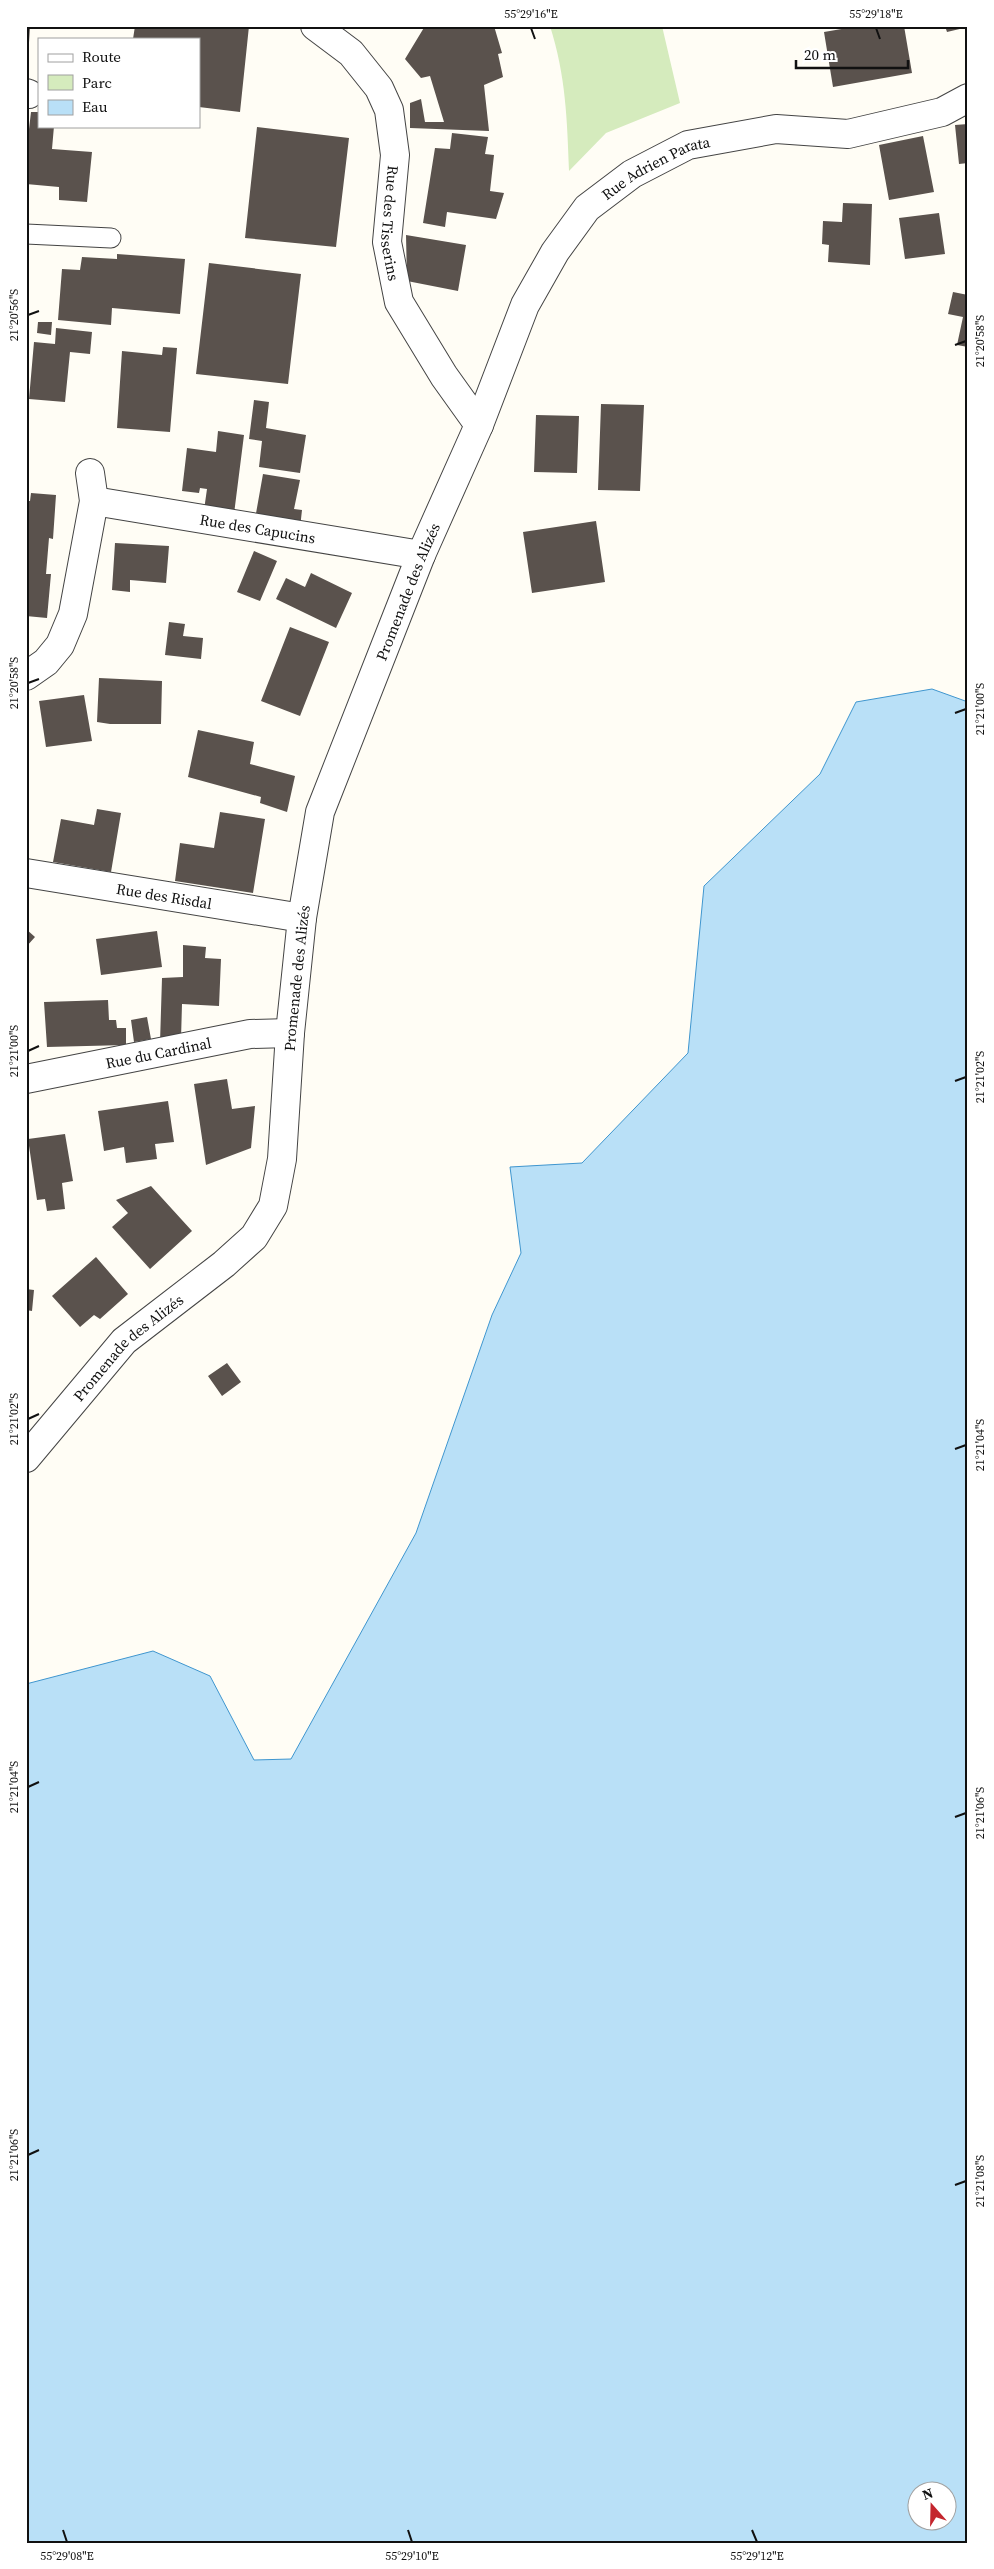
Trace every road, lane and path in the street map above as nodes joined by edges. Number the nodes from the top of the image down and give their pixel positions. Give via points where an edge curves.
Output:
1 (315, 26) edge
2 (968, 98) edge
3 (26, 234) edge
4 (112, 238) dead end
5 (479, 426) junction
6 (90, 473) dead end
7 (94, 501) junction
8 (421, 555) junction
9 (26, 676) edge
10 (26, 873) edge
11 (302, 918) junction
12 (290, 1033) junction
13 (26, 1078) edge
14 (26, 1458) edge

1 - 5 street, Rue des Tisserins via 351,53 379,88 389,110 395,155 387,242 399,302
2 - 5 street, Rue Adrien Parata via 942,112 848,134 776,128 688,145 632,174 587,208 555,252 525,305
3 - 4 lane
5 - 8 street, Promenade des Alizés
6 - 7 street
7 - 8 street, Rue des Capucins
7 - 9 street via 73,614 60,645 46,662
8 - 11 street, Promenade des Alizés via 320,812
10 - 11 street, Rue des Risdal
11 - 12 street, Promenade des Alizés
12 - 13 street, Rue du Cardinal via 250,1034
12 - 14 street, Promenade des Alizés via 282,1159 273,1206 254,1237 124,1341

